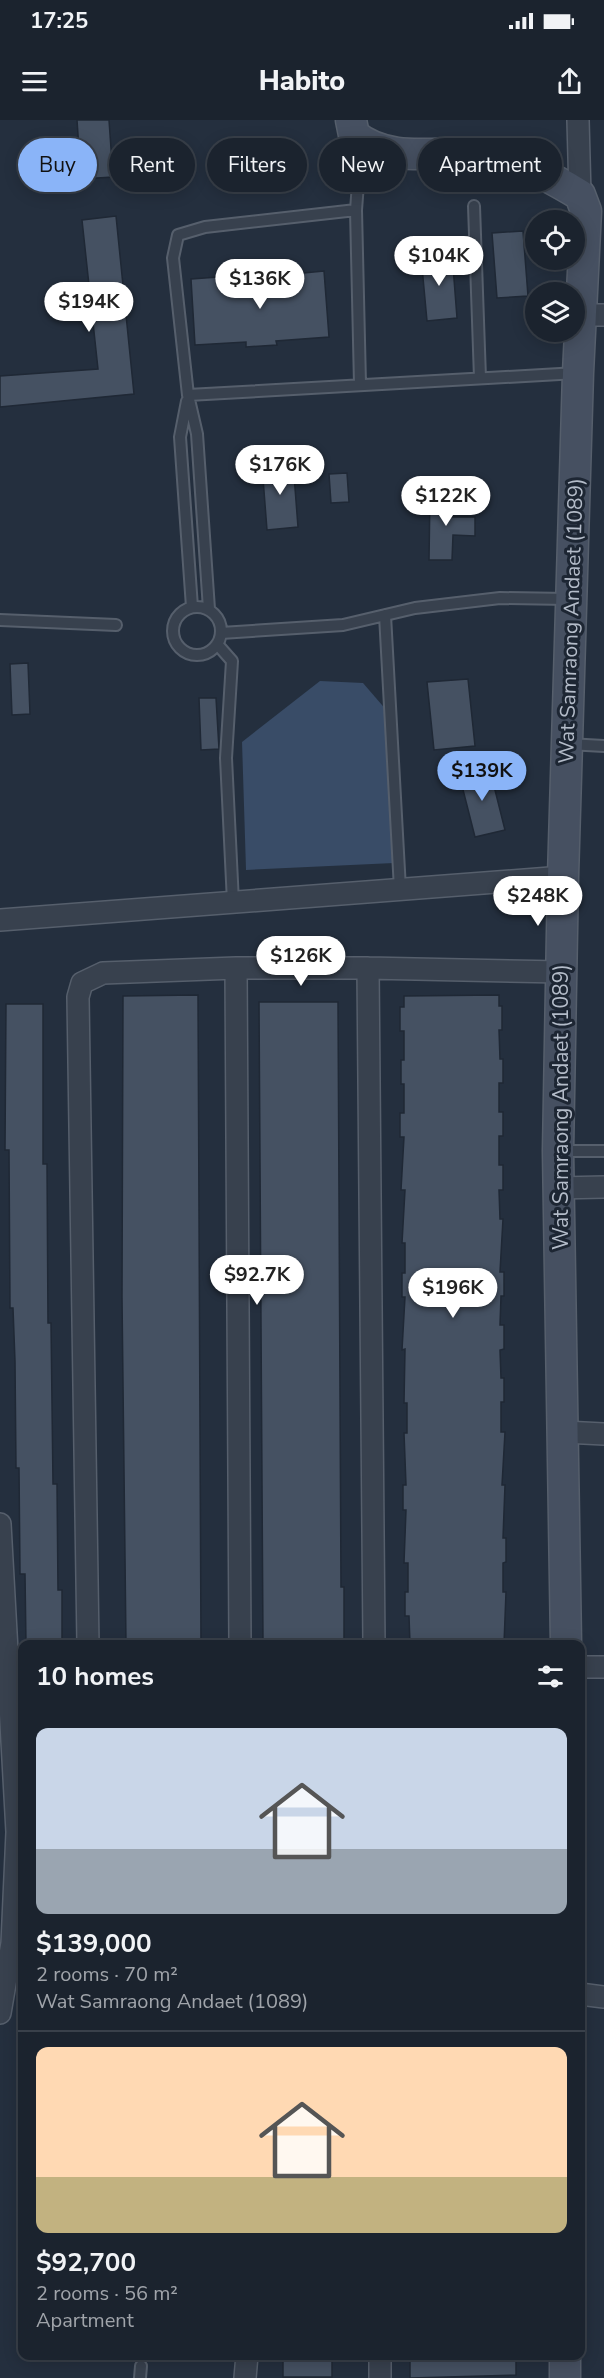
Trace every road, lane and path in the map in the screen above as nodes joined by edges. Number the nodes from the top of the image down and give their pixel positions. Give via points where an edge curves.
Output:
1 (578, 120) edge
2 (356, 131) edge
3 (590, 205) edge
4 (474, 206) dead end
5 (356, 210) junction
6 (593, 315) edge
7 (578, 373) junction
8 (480, 378) junction
9 (360, 384) junction
10 (188, 395) junction
11 (571, 599) junction
12 (192, 607) junction
13 (208, 609) junction
14 (385, 615) junction
15 (0, 620) edge
16 (116, 625) dead end
17 (220, 633) junction
18 (217, 644) junction
19 (567, 744) junction
20 (604, 746) edge
21 (563, 877) junction
22 (400, 889) junction
23 (233, 902) junction
24 (0, 920) edge
25 (236, 968) junction
26 (368, 968) junction
27 (562, 972) junction
28 (558, 1151) junction
29 (604, 1151) edge
30 (558, 1188) junction
31 (604, 1188) edge
32 (564, 1432) junction
33 (604, 1434) edge
34 (0, 1524) edge
35 (88, 1640) edge
36 (240, 1640) edge
37 (374, 1640) edge
38 (566, 1640) edge
39 (585, 1667) edge
40 (604, 1667) edge
41 (585, 1995) edge
42 (604, 1997) edge
43 (0, 2013) edge
44 (247, 2360) edge
45 (380, 2360) edge
46 (565, 2360) edge
47 (141, 2366) dead end
48 (140, 2378) edge
49 (245, 2378) edge
50 (380, 2378) edge
51 (565, 2378) edge

1 - 3 street
2 - 3 main road via 382,150 406,154 485,153 524,165
2 - 5 lane
3 - 6 main road, Wat Samraong Andaet (1089)
4 - 8 lane
5 - 9 lane
5 - 10 lane via 205,227 178,235 173,258
6 - 7 main road, Wat Samraong Andaet (1089)
7 - 8 lane
7 - 11 main road, Wat Samraong Andaet (1089)
8 - 9 lane
9 - 10 lane
10 - 12 lane via 180,437
10 - 13 lane via 197,434
11 - 14 lane via 500,598
11 - 19 main road, Wat Samraong Andaet (1089)
12 - 13 lane
12 - 18 lane via 178,614 172,629 177,645 197,655
13 - 17 lane via 218,619
14 - 17 lane via 343,625
14 - 22 lane
15 - 16 lane
17 - 18 lane
18 - 23 lane via 232,661 226,758
19 - 20 lane
19 - 21 main road, Wat Samraong Andaet (1089)
21 - 22 street
21 - 27 main road, Wat Samraong Andaet (1089)
22 - 23 street
23 - 24 street
25 - 26 street
25 - 35 street via 103,973 82,983 78,997
25 - 36 street
26 - 27 street
26 - 37 street
27 - 28 main road, Wat Samraong Andaet (1089)
28 - 29 lane
28 - 30 main road, Wat Samraong Andaet (1089)
30 - 31 street
30 - 32 main road, Wat Samraong Andaet (1089)
32 - 33 street
32 - 38 main road, Wat Samraong Andaet (1089)
34 - 43 street via 17,1832 12,1943
39 - 40 street
41 - 42 street
44 - 49 street
45 - 50 street
46 - 51 main road
47 - 48 lane

